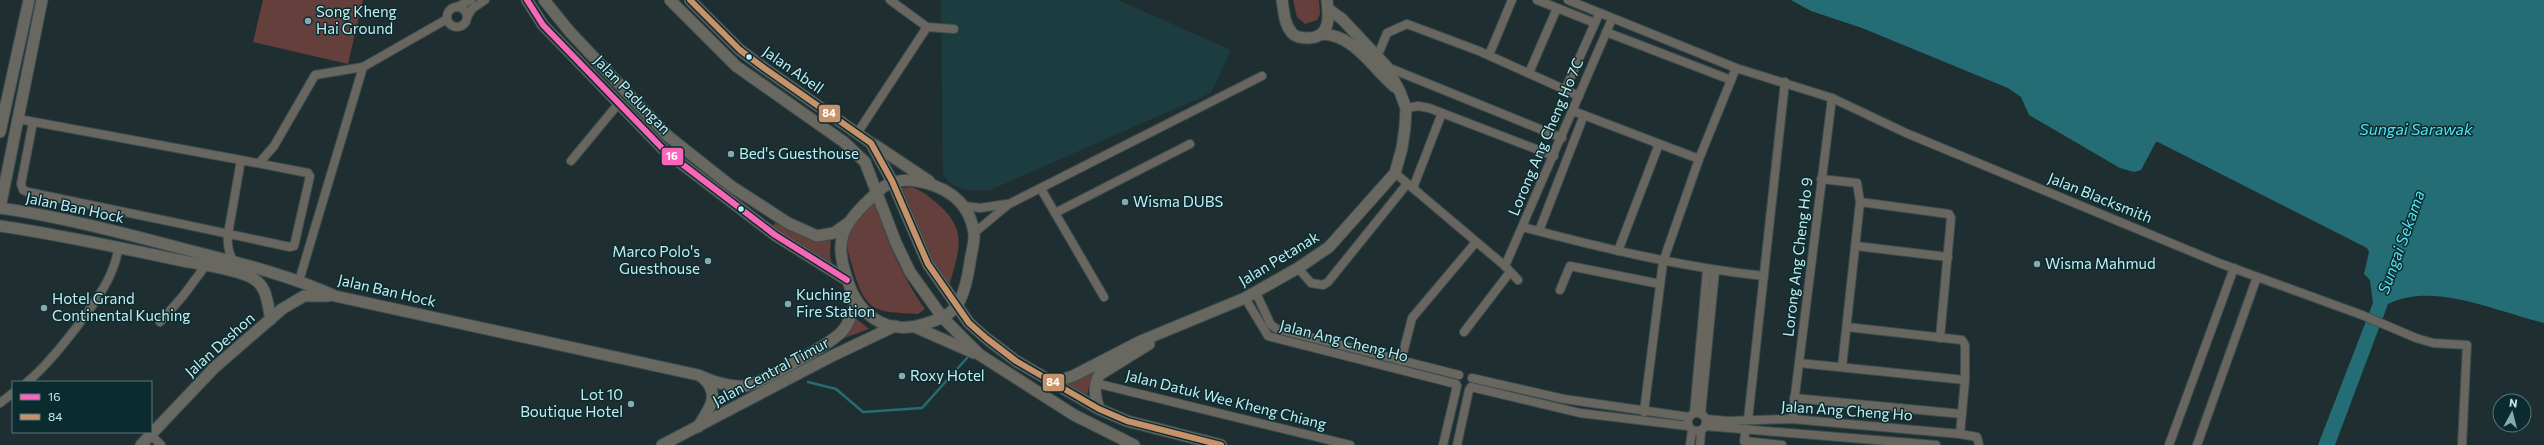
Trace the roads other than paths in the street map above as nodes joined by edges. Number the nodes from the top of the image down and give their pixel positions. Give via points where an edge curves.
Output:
1 (29, 0) edge
2 (42, 0) edge
3 (470, 0) edge
4 (486, 0) edge
5 (526, 0) edge
6 (544, 0) edge
7 (670, 0) edge
8 (690, 0) edge
9 (890, 0) edge
10 (1282, 0) edge
11 (1512, 0) edge
12 (1537, 0) edge
13 (1568, 0) edge
14 (1327, 4) edge
15 (457, 7) junction
16 (1557, 8) junction
17 (1599, 14) junction
18 (467, 17) junction
19 (447, 19) junction
20 (1612, 19) junction
21 (1595, 23) junction
22 (927, 27) junction
23 (954, 29) dead end
24 (1606, 32) junction
25 (1322, 34) junction
26 (1374, 55) junction
27 (1489, 55) junction
28 (363, 67) junction
29 (1387, 67) junction
30 (1736, 68) junction
31 (1529, 73) junction
32 (1262, 76) dead end
33 (1731, 80) junction
34 (1785, 82) junction
35 (1566, 90) junction
36 (1400, 92) junction
37 (1579, 96) junction
38 (1832, 98) junction
39 (619, 103) junction
40 (1406, 108) junction
41 (1573, 111) junction
42 (1442, 113) junction
43 (1584, 115) junction
44 (18, 119) junction
45 (33, 122) junction
46 (0, 132) edge
47 (858, 132) junction
48 (1562, 138) junction
49 (871, 143) junction
50 (1190, 144) dead end
51 (1659, 144) junction
52 (1554, 156) junction
53 (1699, 159) junction
54 (241, 160) junction
55 (571, 161) dead end
56 (260, 162) junction
57 (1395, 173) junction
58 (6, 176) junction
59 (1821, 179) junction
60 (892, 181) junction
61 (931, 183) junction
62 (1410, 186) junction
63 (1040, 189) junction
64 (876, 193) junction
65 (1860, 202) junction
66 (1009, 204) junction
67 (965, 206) junction
68 (0, 208) edge
69 (16, 210) junction
70 (1055, 214) junction
71 (848, 223) junction
72 (0, 226) edge
73 (1522, 227) junction
74 (1539, 231) junction
75 (974, 233) junction
76 (228, 236) junction
77 (1476, 242) junction
78 (1856, 246) junction
79 (119, 247) junction
80 (1618, 251) junction
81 (1948, 257) junction
82 (207, 260) junction
83 (234, 262) junction
84 (1663, 262) junction
85 (1298, 268) junction
86 (2234, 268) junction
87 (1508, 269) junction
88 (1711, 270) junction
89 (1764, 276) junction
90 (2257, 277) junction
91 (847, 280) junction
92 (1518, 280) dead end
93 (299, 281) junction
94 (1660, 284) junction
95 (1560, 290) dead end
96 (1256, 293) junction
97 (335, 296) junction
98 (1104, 297) dead end
99 (1245, 298) junction
100 (856, 302) junction
101 (958, 305) junction
102 (943, 318) junction
103 (271, 319) junction
104 (160, 322) dead end
105 (895, 326) junction
106 (915, 327) junction
107 (1847, 327) junction
108 (1167, 332) junction
109 (1464, 332) dead end
110 (1940, 338) junction
111 (980, 355) junction
112 (1401, 361) junction
113 (1799, 363) junction
114 (1842, 367) junction
115 (1459, 374) junction
116 (701, 376) junction
117 (1472, 378) junction
118 (1965, 380) junction
119 (28, 381) edge
120 (1054, 382) junction
121 (1095, 383) junction
122 (1456, 385) junction
123 (1470, 388) junction
124 (12, 394) edge
125 (1794, 398) junction
126 (0, 403) edge
127 (1099, 409) junction
128 (1644, 412) junction
129 (1962, 414) junction
130 (1792, 419) junction
131 (1748, 420) junction
132 (1697, 422) junction
133 (697, 428) junction
134 (1746, 429) junction
135 (1960, 434) junction
136 (151, 435) junction
137 (1127, 444) edge
138 (141, 445) edge
139 (161, 445) edge
140 (662, 445) edge
141 (1221, 445) edge
142 (1350, 445) edge
143 (1443, 445) edge
144 (1457, 445) edge
145 (1690, 445) edge
146 (1700, 445) edge
147 (1782, 445) edge
148 (1936, 445) edge
149 (1979, 445) edge
150 (2170, 445) edge
151 (2197, 445) edge
152 (2462, 445) edge

1 - 46 main road
2 - 44 main road
3 - 15 street
4 - 18 street via 472,9
5 - 39 main road, Jalan Padungan via 543,25
6 - 71 main road, Jalan Padungan via 570,32 668,136 730,186 788,223 818,236 834,233
7 - 64 main road, Jalan Abell via 736,66 856,152 866,162
8 - 47 main road, Jalan Abell via 740,50
9 - 22 street
10 - 25 main road, Jalan Petanak via 1285,19 1293,34 1315,38
11 - 27 street
12 - 16 street
13 - 17 street, Jalan Blacksmith
14 - 25 main road via 1329,20
14 - 26 main road, Jalan Petanak
15 - 18 street via 465,12
15 - 19 street via 449,11
16 - 21 street
16 - 31 street
17 - 20 street, Jalan Blacksmith
17 - 21 street
18 - 19 street via 463,25 458,27 450,24
19 - 28 street
20 - 24 street, Lorong Ang Cheng Ho 7C
20 - 30 street, Jalan Blacksmith
21 - 35 street
22 - 23 street
22 - 47 street
24 - 33 street
24 - 37 street, Lorong Ang Cheng Ho 7C
25 - 36 main road, Jalan Petanak via 1340,36 1350,43
26 - 27 street via 1380,50 1387,32 1407,24
26 - 29 main road, Jalan Petanak
27 - 31 street
28 - 56 street via 315,75 274,146
28 - 93 street
29 - 36 main road, Jalan Petanak
29 - 48 street
30 - 33 street
30 - 34 street, Jalan Blacksmith
31 - 35 street
32 - 63 street
33 - 53 street
34 - 38 street, Jalan Blacksmith
34 - 89 street
35 - 37 street
36 - 40 main road, Jalan Petanak
37 - 41 street, Lorong Ang Cheng Ho 7C
38 - 59 street, Lorong Ang Cheng Ho 9
38 - 86 street, Jalan Blacksmith via 1906,134
39 - 55 street
39 - 91 main road, Jalan Padungan via 688,171 775,235
40 - 42 street via 1418,106
40 - 57 main road, Jalan Petanak via 1402,148
41 - 43 street
41 - 48 street, Lorong Ang Cheng Ho 7C
42 - 52 street
42 - 62 street
43 - 51 street
43 - 74 street
44 - 45 street
44 - 58 main road
45 - 54 street
45 - 76 street via 21,184 23,190
47 - 49 main road, Jalan Abell
48 - 52 street, Lorong Ang Cheng Ho 7C
49 - 60 main road, Jalan Abell
49 - 61 main road
50 - 70 street
51 - 53 street
51 - 80 street
52 - 73 street, Lorong Ang Cheng Ho 7C
53 - 84 street
54 - 56 street
54 - 76 street
56 - 76 street via 308,173 310,176 294,246
57 - 62 street
57 - 85 main road, Jalan Petanak via 1329,248
58 - 68 main road
58 - 69 main road via 9,201
59 - 65 street via 1858,183
59 - 113 street, Lorong Ang Cheng Ho 9
60 - 61 main road
60 - 64 main road
60 - 101 main road via 928,264
61 - 67 main road via 948,192
62 - 77 street
62 - 85 street via 1328,282 1317,285 1306,279
63 - 66 street
63 - 70 street
64 - 71 main road
64 - 102 main road via 910,272
65 - 78 street
65 - 81 street via 1949,214 1951,218
66 - 67 street via 980,208
66 - 75 street
67 - 75 main road
68 - 69 main road, Jalan Ban Hock
69 - 82 main road, Jalan Ban Hock via 78,222
70 - 98 street
71 - 91 main road via 841,249
72 - 79 main road, Jalan Ban Hock
73 - 74 street
73 - 87 street, Lorong Ang Cheng Ho 7C
74 - 80 street
75 - 101 main road via 965,291
76 - 82 street via 223,251
76 - 83 street via 229,253
77 - 87 street
77 - 112 street via 1412,318
78 - 81 street
78 - 107 street
79 - 82 main road, Jalan Ban Hock
79 - 119 street via 113,268 82,318 43,369
80 - 84 street
81 - 110 street
82 - 83 main road, Jalan Ban Hock
82 - 103 main road, Jalan Ban Hock via 253,278 267,295
82 - 104 street via 183,296
83 - 93 main road, Jalan Ban Hock
84 - 88 street
84 - 94 street
85 - 96 main road, Jalan Petanak
86 - 90 street, Jalan Blacksmith
86 - 150 street
87 - 92 street
87 - 109 street, Lorong Ang Cheng Ho 7C
88 - 89 street
88 - 132 street
89 - 131 street
90 - 151 street
90 - 152 street, Jalan Blacksmith via 2433,344 2467,345
91 - 100 main road
93 - 97 main road, Jalan Ban Hock
94 - 95 street via 1570,266
94 - 128 street
96 - 99 main road, Jalan Petanak
96 - 112 street, Jalan Ang Cheng Ho via 1271,325 1277,329
97 - 103 main road, Jalan Deshon via 304,296
97 - 116 main road, Jalan Ban Hock
99 - 108 main road, Jalan Petanak
99 - 122 street, Jalan Ang Cheng Ho via 1268,336
100 - 105 main road via 876,321
100 - 116 main road, Jalan Central Timur via 849,321 838,336 775,373 746,386 714,381
101 - 102 main road
101 - 120 main road via 969,323 986,338 1016,361
102 - 106 main road
102 - 111 main road
103 - 136 main road, Jalan Deshon via 214,368
105 - 106 main road
105 - 133 main road, Jalan Central Timur via 832,356
106 - 111 main road
107 - 110 street
107 - 114 street
108 - 120 main road, Jalan Petanak via 1111,355 1073,376
108 - 121 main road, Jalan Petanak via 1106,369
110 - 118 street via 1964,342
111 - 137 main road via 1074,415
112 - 115 street, Jalan Ang Cheng Ho
113 - 114 street
113 - 125 street, Lorong Ang Cheng Ho 9
114 - 118 street
115 - 117 street via 1465,373
115 - 122 street
116 - 133 main road via 712,389 714,396 713,403
117 - 123 street
117 - 128 street, Jalan Ang Cheng Ho via 1564,399
118 - 129 street
120 - 127 main road
121 - 127 main road via 1094,396
121 - 142 street, Jalan Datuk Wee Kheng Chiang
122 - 123 street via 1461,390
122 - 143 street
123 - 132 street, Jalan Ang Cheng Ho via 1580,413
123 - 144 street
124 - 126 street
125 - 129 street
125 - 130 street, Lorong Ang Cheng Ho 9
127 - 141 main road via 1127,421
128 - 132 street, Jalan Ang Cheng Ho
129 - 135 street
130 - 131 street, Jalan Ang Cheng Ho
130 - 135 street, Jalan Ang Cheng Ho
131 - 132 street, Jalan Ang Cheng Ho
132 - 134 street, Jalan Ang Cheng Ho
132 - 145 street
132 - 146 street
133 - 140 main road, Jalan Central Timur
134 - 147 street via 1744,441
134 - 148 street, Jalan Ang Cheng Ho
135 - 149 street, Jalan Ang Cheng Ho via 1976,437
136 - 138 main road, Jalan Deshon
136 - 139 street

